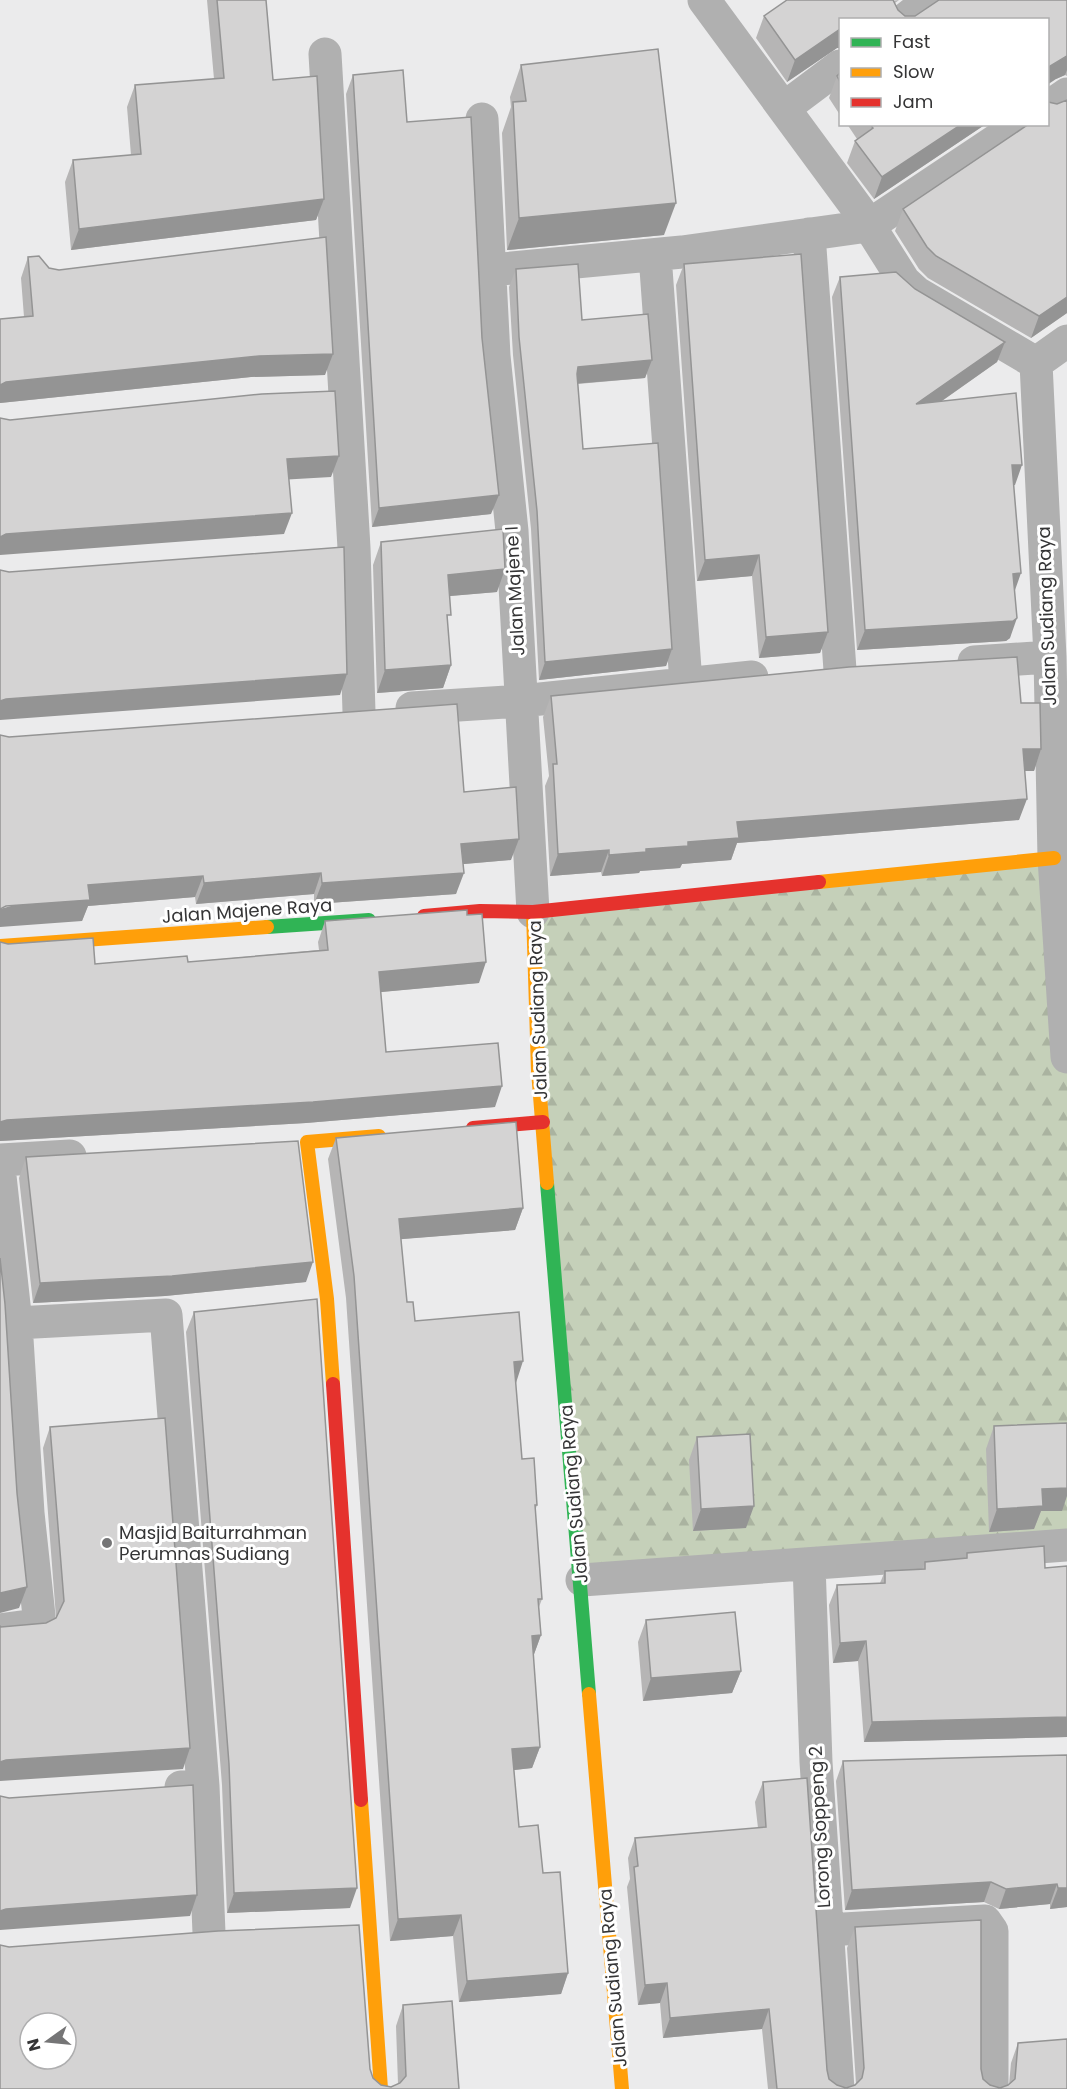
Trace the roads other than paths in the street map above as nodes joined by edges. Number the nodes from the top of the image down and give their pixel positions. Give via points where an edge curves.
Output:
1 (704, 0) edge
2 (930, 0) edge
3 (907, 18) edge
4 (325, 54) dead end
5 (839, 67) edge
6 (1067, 94) edge
7 (1049, 106) edge
8 (784, 108) junction
9 (482, 119) dead end
10 (1018, 126) edge
11 (868, 226) junction
12 (809, 234) junction
13 (335, 237) junction
14 (301, 241) edge
15 (668, 254) junction
16 (491, 270) junction
17 (1067, 341) edge
18 (1036, 363) junction
19 (344, 393) junction
20 (310, 394) edge
21 (512, 531) junction
22 (478, 535) edge
23 (388, 544) edge
24 (354, 548) junction
25 (319, 550) edge
26 (1057, 599) edge
27 (1050, 657) junction
28 (945, 663) edge
29 (875, 668) edge
30 (780, 675) edge
31 (686, 683) junction
32 (521, 701) junction
33 (1054, 858) junction
34 (533, 912) junction
35 (410, 917) edge
36 (387, 919) edge
37 (0, 946) edge
38 (1067, 1057) edge
39 (543, 1122) junction
40 (460, 1129) edge
41 (390, 1135) edge
42 (307, 1142) junction
43 (272, 1144) edge
44 (94, 1154) edge
45 (0, 1160) edge
46 (0, 1176) edge
47 (327, 1299) junction
48 (292, 1302) edge
49 (201, 1311) edge
50 (166, 1315) junction
51 (16, 1323) junction
52 (1067, 1545) edge
53 (809, 1564) junction
54 (582, 1580) junction
55 (0, 1630) edge
56 (852, 1761) edge
57 (816, 1762) junction
58 (203, 1786) junction
59 (146, 1790) edge
60 (369, 1926) junction
61 (335, 1927) edge
62 (826, 1930) junction
63 (244, 1931) edge
64 (209, 1933) junction
65 (174, 1936) edge
66 (381, 2089) edge
67 (622, 2089) edge
68 (838, 2089) edge
69 (992, 2089) edge

1 - 8 street
2 - 3 street
4 - 13 street
5 - 8 street
6 - 7 street
8 - 11 street
9 - 16 street, Jalan Majene I
10 - 11 street
11 - 12 street
11 - 18 street via 904,281 917,293
12 - 15 street
12 - 29 street via 828,466 828,671
13 - 14 street
13 - 19 street
15 - 16 street
15 - 31 street
16 - 21 street, Jalan Majene I
17 - 18 street
18 - 26 street, Jalan Sudiang Raya
19 - 20 street
19 - 24 street
21 - 22 street
21 - 32 street, Jalan Majene I
23 - 24 street
24 - 25 street
24 - 32 street via 347,713
26 - 27 street, Jalan Sudiang Raya
27 - 28 street
27 - 33 street, Jalan Sudiang Raya
30 - 31 street
31 - 32 street
32 - 34 street, Jalan Majene I
33 - 34 street, Jalan Sudiang Raya
33 - 38 street
34 - 35 street via 480,911
34 - 39 street, Jalan Sudiang Raya
36 - 37 street, Jalan Majene Raya
39 - 40 street
39 - 54 street, Jalan Sudiang Raya
41 - 42 street
42 - 43 street
42 - 47 street
44 - 45 street
46 - 51 street
47 - 48 street
47 - 60 street
49 - 50 street
50 - 51 street
50 - 58 street
51 - 55 street via 27,1513 39,1616 36,1625
52 - 53 street
53 - 54 street
53 - 57 street, Lorong Soppeng 2
54 - 67 street, Jalan Sudiang Raya
56 - 57 street
57 - 62 street, Lorong Soppeng 2
58 - 59 street
58 - 64 street
60 - 61 street
60 - 66 street
62 - 68 street, Lorong Soppeng 2
62 - 69 street via 985,1921 992,1931
63 - 64 street
64 - 65 street

